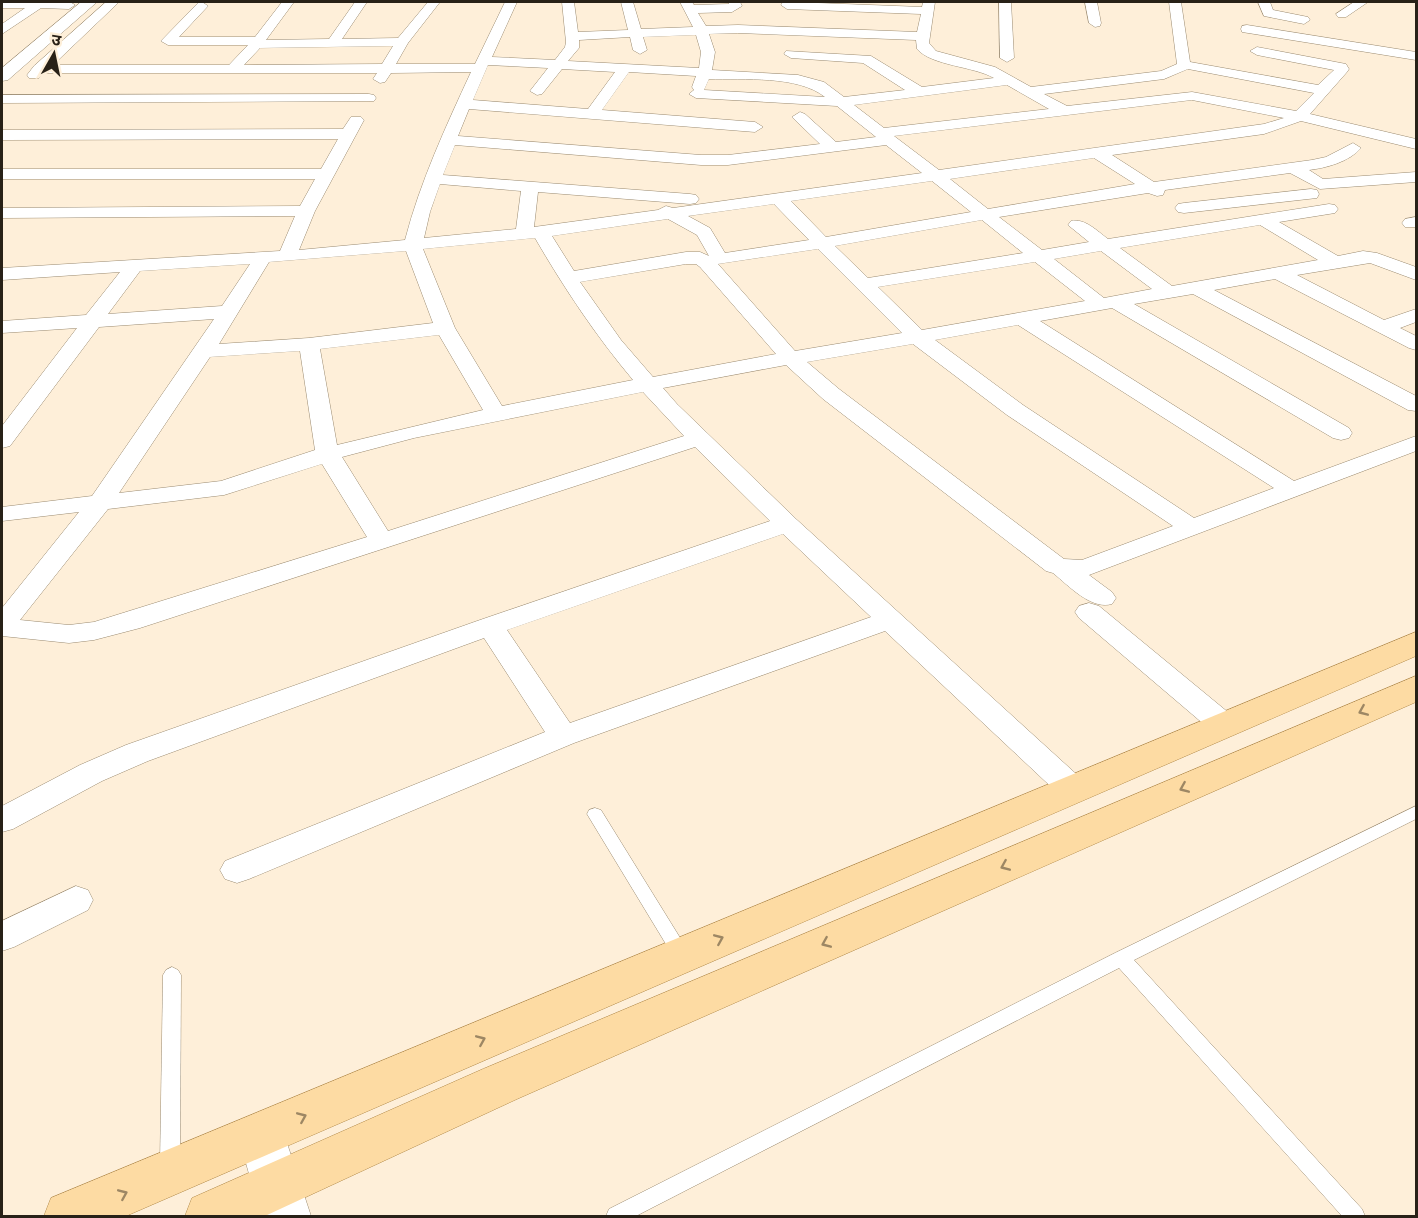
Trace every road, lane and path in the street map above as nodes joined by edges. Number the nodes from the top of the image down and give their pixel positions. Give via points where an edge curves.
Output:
1 (90, 2) edge
2 (113, 2) edge
3 (288, 2) edge
4 (361, 2) edge
5 (434, 2) edge
6 (511, 2) edge
7 (568, 2) edge
8 (627, 2) edge
9 (734, 2) edge
10 (1005, 2) edge
11 (1091, 2) edge
12 (1175, 2) edge
13 (1264, 2) edge
14 (1362, 2) edge
15 (39, 3) edge
16 (71, 3) edge
17 (2, 4) edge
18 (688, 5) edge
19 (787, 5) dead end
20 (202, 6) dead end
21 (929, 6) edge
22 (1312, 21) dead end
23 (1341, 22) dead end
24 (1095, 23) dead end
25 (3, 28) edge
26 (40, 29) junction
27 (58, 29) junction
28 (1247, 29) dead end
29 (793, 30) junction
30 (700, 31) junction
31 (636, 34) junction
32 (572, 36) junction
33 (924, 36) junction
34 (257, 42) junction
35 (402, 42) junction
36 (333, 43) junction
37 (161, 48) junction
38 (1257, 51) dead end
39 (641, 52) dead end
40 (1416, 56) edge
41 (1007, 58) dead end
42 (481, 64) junction
43 (560, 64) junction
44 (1186, 65) junction
45 (387, 68) junction
46 (625, 68) junction
47 (140, 69) junction
48 (233, 69) junction
49 (262, 69) junction
50 (3, 70) edge
51 (37, 71) junction
52 (704, 73) junction
53 (1011, 80) junction
54 (537, 91) dead end
55 (1030, 91) junction
56 (1321, 91) junction
57 (919, 92) junction
58 (369, 98) junction
59 (241, 99) junction
60 (5, 102) edge
61 (843, 102) junction
62 (463, 104) junction
63 (1063, 110) junction
64 (592, 114) junction
65 (1300, 116) junction
66 (800, 117) dead end
67 (755, 127) dead end
68 (349, 134) junction
69 (2, 135) edge
70 (885, 137) junction
71 (450, 140) junction
72 (1416, 144) edge
73 (832, 147) junction
74 (1353, 148) dead end
75 (1096, 152) junction
76 (1291, 168) junction
77 (2, 174) edge
78 (325, 174) junction
79 (934, 175) junction
80 (1416, 177) edge
81 (433, 179) junction
82 (530, 187) junction
83 (1150, 187) junction
84 (630, 194) junction
85 (778, 198) junction
86 (739, 203) junction
87 (1184, 208) junction
88 (306, 211) junction
89 (2, 213) edge
90 (670, 213) junction
91 (982, 214) junction
92 (1261, 219) junction
93 (1077, 225) dead end
94 (1214, 227) junction
95 (532, 232) junction
96 (822, 243) junction
97 (1103, 245) junction
98 (413, 246) junction
99 (287, 256) junction
100 (1038, 256) junction
101 (263, 258) junction
102 (1335, 262) junction
103 (134, 266) junction
104 (1277, 272) junction
105 (2, 274) edge
106 (1416, 274) edge
107 (568, 278) junction
108 (864, 284) junction
109 (1195, 287) junction
110 (1168, 292) junction
111 (1108, 303) junction
112 (228, 312) junction
113 (1416, 315) edge
114 (1022, 319) junction
115 (94, 320) junction
116 (2, 327) edge
117 (1383, 327) junction
118 (445, 328) junction
119 (917, 337) junction
120 (309, 344) junction
121 (1416, 344) edge
122 (204, 351) junction
123 (790, 358) junction
124 (647, 384) junction
125 (1416, 405) edge
126 (496, 414) junction
127 (1341, 433) dead end
128 (698, 439) junction
129 (2, 441) edge
130 (1416, 442) edge
131 (328, 454) junction
132 (1292, 489) junction
133 (99, 504) junction
134 (2, 514) edge
135 (787, 524) junction
136 (1191, 527) junction
137 (381, 540) junction
138 (1063, 568) junction
139 (891, 619) junction
140 (2, 626) edge
141 (490, 626) junction
142 (1416, 643) edge
143 (1416, 688) edge
144 (1224, 725) junction
145 (563, 736) junction
146 (1074, 790) junction
147 (1416, 812) edge
148 (595, 814) dead end
149 (2, 820) edge
150 (237, 870) dead end
151 (76, 900) dead end
152 (2, 938) edge
153 (681, 954) junction
154 (1121, 958) junction
155 (172, 975) dead end
156 (262, 1135) junction
157 (170, 1174) junction
158 (282, 1202) edge
159 (69, 1216) edge
160 (210, 1216) edge
161 (616, 1216) edge
162 (1355, 1216) edge

1 - 27 street
2 - 51 street
3 - 34 street
4 - 36 street
5 - 35 street
6 - 42 street
7 - 32 street
8 - 31 street
9 - 18 street via 736,6 732,8
10 - 41 street
11 - 24 street
12 - 44 street via 1182,62
13 - 22 street via 1268,13
14 - 23 street
15 - 16 street
15 - 17 street
15 - 25 street
16 - 26 street
18 - 30 street
19 - 21 street
20 - 37 street
21 - 33 street
26 - 27 street
26 - 50 street
27 - 50 street
28 - 40 street
29 - 30 street
29 - 33 street
29 - 57 street via 790,60 866,59
30 - 31 street
30 - 52 street via 708,54
31 - 32 street
31 - 39 street
32 - 43 street via 572,48
33 - 53 street via 924,49 931,54 974,64
34 - 36 street
34 - 37 street
34 - 48 street
35 - 36 street
35 - 45 street
37 - 47 street
38 - 56 street via 1341,67
42 - 43 street
42 - 45 street
42 - 62 street
43 - 46 street
43 - 54 street
44 - 55 street via 1164,75
44 - 56 street
45 - 49 street
45 - 58 street
46 - 52 street
46 - 64 street
47 - 48 street
47 - 51 street
48 - 49 street
49 - 59 street
50 - 51 street
51 - 60 street
52 - 61 street via 811,81
52 - 61 street via 693,99
53 - 55 street
53 - 57 street
55 - 63 street
56 - 65 street
57 - 61 street
58 - 59 street
58 - 68 street
59 - 60 street
61 - 70 street
62 - 64 street
62 - 71 street
63 - 65 street via 1192,96
63 - 70 street
64 - 67 street
65 - 72 street
65 - 75 street via 1287,124 1264,129
66 - 73 street
68 - 69 street
68 - 78 street
70 - 73 street
70 - 79 street
71 - 73 street via 701,160
71 - 81 street
74 - 76 street via 1324,162
75 - 79 street
75 - 83 street
76 - 80 street via 1320,184
76 - 83 street
77 - 78 street
78 - 88 street
79 - 85 street
79 - 91 street
81 - 82 street
81 - 98 street
82 - 84 street
82 - 95 street
83 - 87 street
83 - 91 street
84 - 86 street
84 - 90 street
85 - 86 street
85 - 96 street
86 - 90 street
87 - 92 street via 1327,200
87 - 94 street
88 - 89 street
88 - 99 street
90 - 95 street
90 - 96 street via 704,232 718,256
91 - 96 street
91 - 100 street
92 - 94 street
92 - 102 street
93 - 97 street
94 - 97 street
95 - 98 street
95 - 107 street
96 - 108 street
97 - 100 street
97 - 110 street
98 - 99 street
98 - 118 street
99 - 101 street
100 - 108 street
100 - 111 street
101 - 103 street
101 - 112 street
102 - 104 street
102 - 106 street via 1374,256
103 - 105 street
103 - 115 street
104 - 109 street
104 - 117 street
107 - 123 street via 700,258
107 - 124 street
108 - 119 street
109 - 110 street
109 - 125 street
110 - 111 street
111 - 114 street
111 - 127 street
112 - 115 street
112 - 122 street
113 - 117 street
114 - 119 street
114 - 132 street
115 - 116 street
115 - 129 street
117 - 121 street
118 - 120 street
118 - 126 street
119 - 123 street
119 - 136 street via 1023,416
120 - 122 street
120 - 131 street
122 - 133 street
123 - 124 street
123 - 138 street via 831,394
124 - 126 street
124 - 128 street
126 - 131 street
128 - 135 street
128 - 137 street
130 - 132 street
131 - 133 street via 224,488
131 - 137 street
132 - 136 street
133 - 134 street
133 - 140 street
135 - 139 street
135 - 141 street
136 - 138 street via 1088,567
137 - 140 street via 94,631 69,633
138 - 144 street via 1096,605
139 - 145 street
139 - 146 street
141 - 145 street
141 - 149 street via 137,753
142 - 144 main road
143 -> 158 main road via 500,1084
144 - 146 main road
145 - 150 street
153 -> 146 main road
147 - 154 lane
148 - 153 lane
151 - 152 street
156 -> 153 main road
154 - 161 lane
154 - 162 lane
155 - 157 lane
156 - 157 main road
156 - 158 street
159 -> 157 main road
158 - 160 main road

